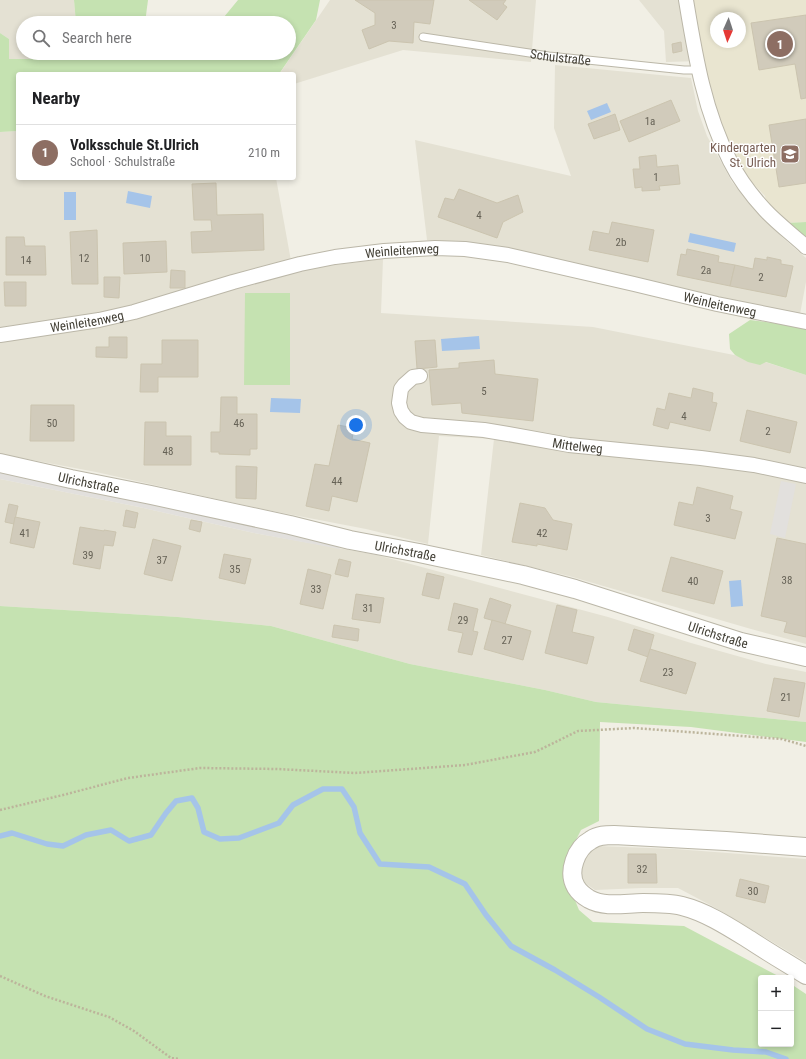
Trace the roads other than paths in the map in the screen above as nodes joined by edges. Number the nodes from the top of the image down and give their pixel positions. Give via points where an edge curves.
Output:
1 (686, 0) edge
2 (423, 38) dead end
3 (698, 70) junction
4 (806, 247) edge
5 (806, 322) edge
6 (0, 335) edge
7 (420, 376) dead end
8 (0, 463) edge
9 (806, 476) edge
10 (806, 657) edge
11 (806, 847) edge
12 (806, 975) edge

1 - 3 street
2 - 3 lane, Schulstraße via 549,56
3 - 4 street via 718,135 730,162 766,211
5 - 6 street, Weinleitenweg via 508,255 435,248 384,251 300,264 134,312
7 - 9 street, Mittelweg via 413,377 404,385 399,403 405,417 422,425 484,430 569,445 701,458
8 - 10 street, Ulrichstraße via 350,540 523,575 741,642
11 - 12 street via 602,835 592,839 579,851 574,861 573,880 583,895 602,904 662,904 696,911 738,933

